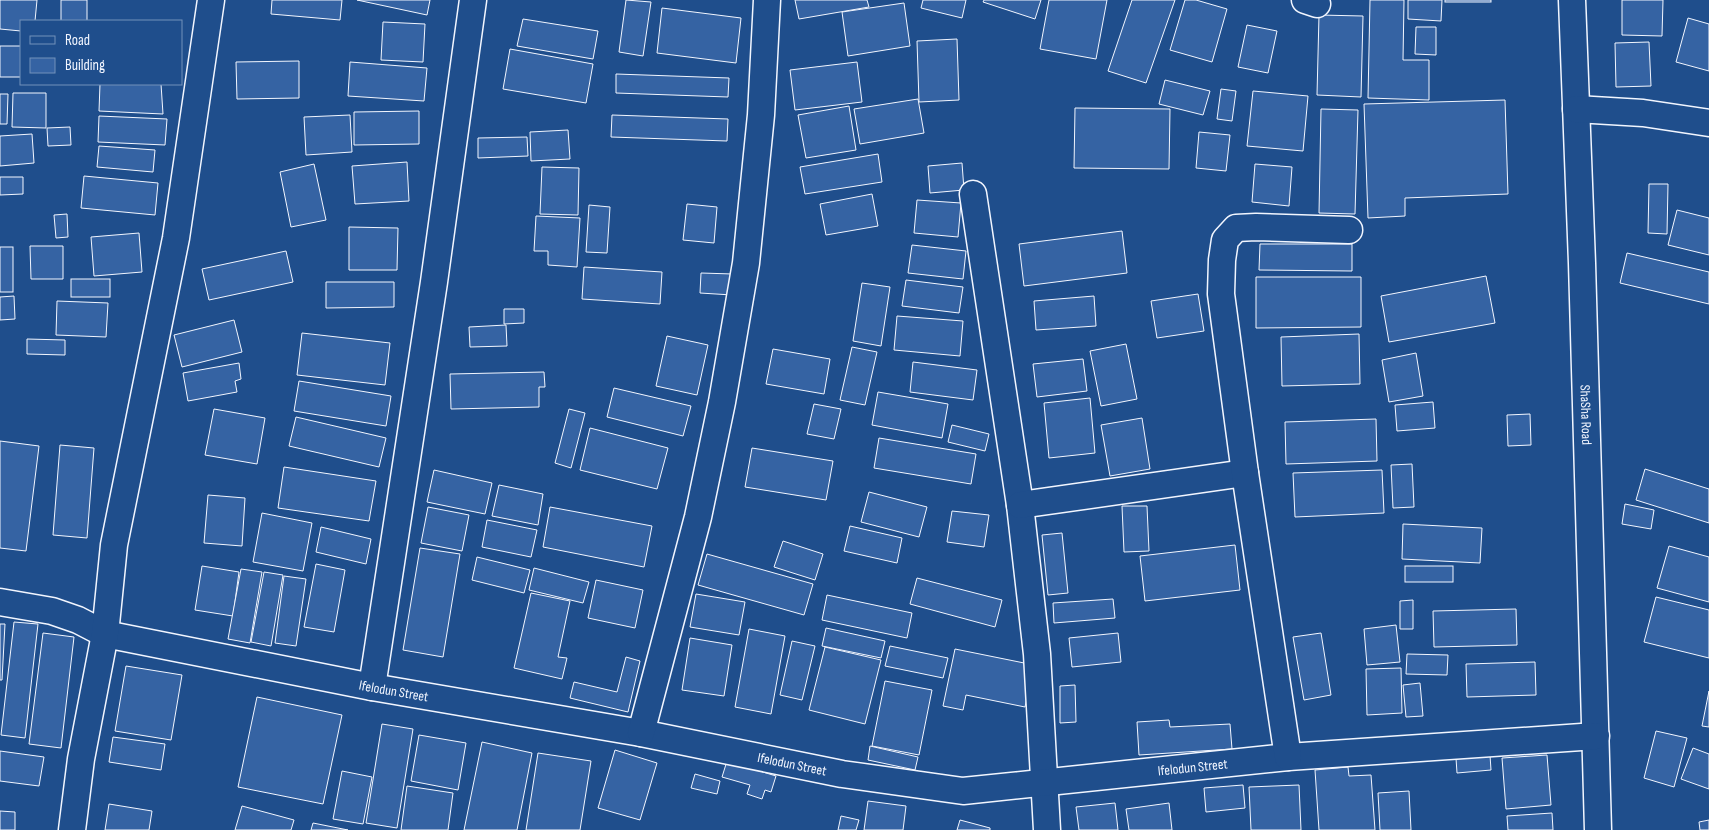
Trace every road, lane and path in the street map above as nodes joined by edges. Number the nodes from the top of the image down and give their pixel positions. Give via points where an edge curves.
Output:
1 (211, 0) edge
2 (474, 0) edge
3 (767, 0) edge
4 (1572, 0) edge
5 (1576, 108) junction
6 (1709, 123) edge
7 (974, 194) dead end
8 (1349, 230) dead end
9 (1245, 473) junction
10 (1020, 505) junction
11 (0, 602) edge
12 (104, 634) junction
13 (372, 686) junction
14 (641, 733) junction
15 (1596, 736) junction
16 (1288, 757) junction
17 (1045, 784) junction
18 (72, 830) edge
19 (1046, 830) edge
20 (1598, 830) edge

1 - 12 street via 176,238 114,546
2 - 13 street
3 - 14 street via 761,115 746,263 698,517
4 - 5 street, ShaSha Road
5 - 6 street via 1643,113
5 - 15 street, ShaSha Road
7 - 10 street
8 - 9 street via 1236,228 1225,240 1221,294
9 - 10 street
9 - 16 street
10 - 17 street via 1037,654
11 - 12 street, Ifelodun Street via 52,611
12 - 13 street, Ifelodun Street
12 - 18 street via 81,759
13 - 14 street, Ifelodun Street
14 - 17 street, Ifelodun Street via 842,774 929,788 963,792
15 - 16 street, Ifelodun Street
15 - 20 street, ShaSha Road
16 - 17 street, Ifelodun Street
17 - 19 street

